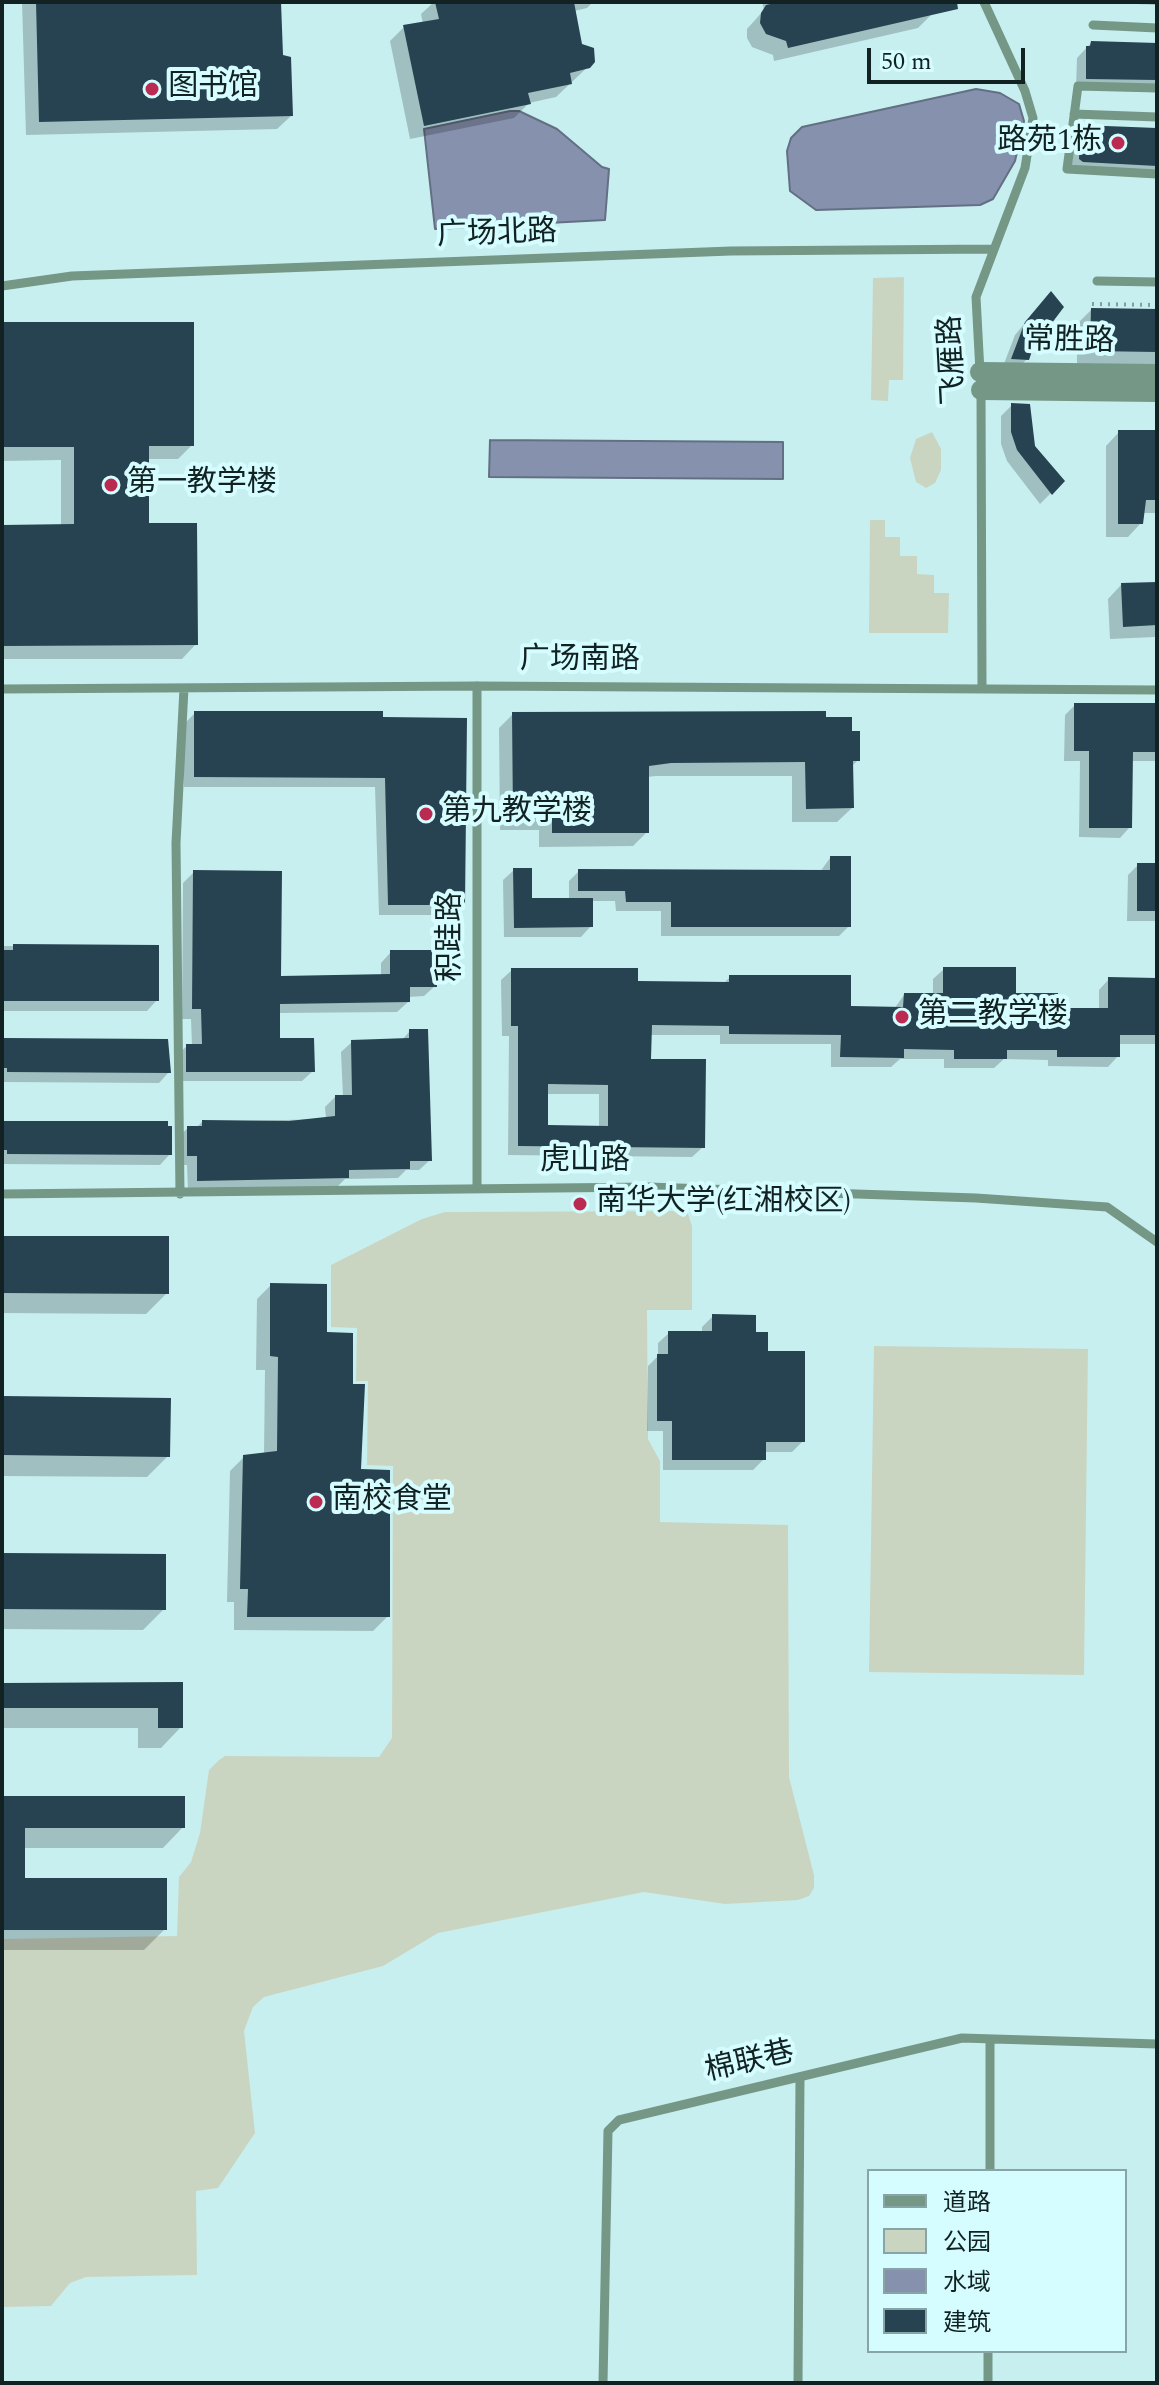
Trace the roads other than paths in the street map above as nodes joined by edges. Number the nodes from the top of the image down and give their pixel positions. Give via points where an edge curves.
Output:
1 (984, 2) edge
2 (1093, 25) dead end
3 (1157, 28) edge
4 (1157, 88) edge
5 (1074, 114) junction
6 (1157, 117) edge
7 (1157, 174) edge
8 (994, 249) junction
9 (1097, 281) dead end
10 (1157, 282) edge
11 (2, 286) edge
12 (1157, 374) edge
13 (980, 381) junction
14 (1157, 392) edge
15 (477, 686) junction
16 (982, 687) junction
17 (184, 688) junction
18 (2, 689) edge
19 (1157, 690) edge
20 (477, 1187) junction
21 (2, 1194) edge
22 (180, 1194) junction
23 (1157, 1242) edge
24 (990, 2039) junction
25 (1157, 2044) edge
26 (800, 2077) junction
27 (990, 2169) edge
28 (988, 2353) edge
29 (603, 2383) edge
30 (798, 2383) edge
31 (988, 2383) edge

1 - 8 lane, 飞雁路 via 1033,118 1025,168
2 - 3 lane
4 - 5 lane via 1078,86
5 - 6 lane
5 - 7 lane via 1067,169
8 - 11 lane, 广场北路 via 731,251 72,276
8 - 13 lane, 飞雁路 via 976,297
9 - 10 lane
12 - 13 street, 常胜路
13 - 14 street, 常胜路
13 - 16 lane, 飞雁路
15 - 16 lane, 广场南路
15 - 17 lane, 广场南路
15 - 20 lane, 积跬路
16 - 19 lane, 广场南路
17 - 18 lane, 广场南路
17 - 22 lane via 176,843
20 - 22 lane, 虎山路
20 - 23 lane, 虎山路 via 663,1188 1107,1207
21 - 22 lane, 虎山路
24 - 25 lane, 棉联巷
24 - 26 lane, 棉联巷 via 962,2038
24 - 27 lane
26 - 29 lane, 棉联巷 via 619,2120 608,2131
26 - 30 lane
28 - 31 lane

